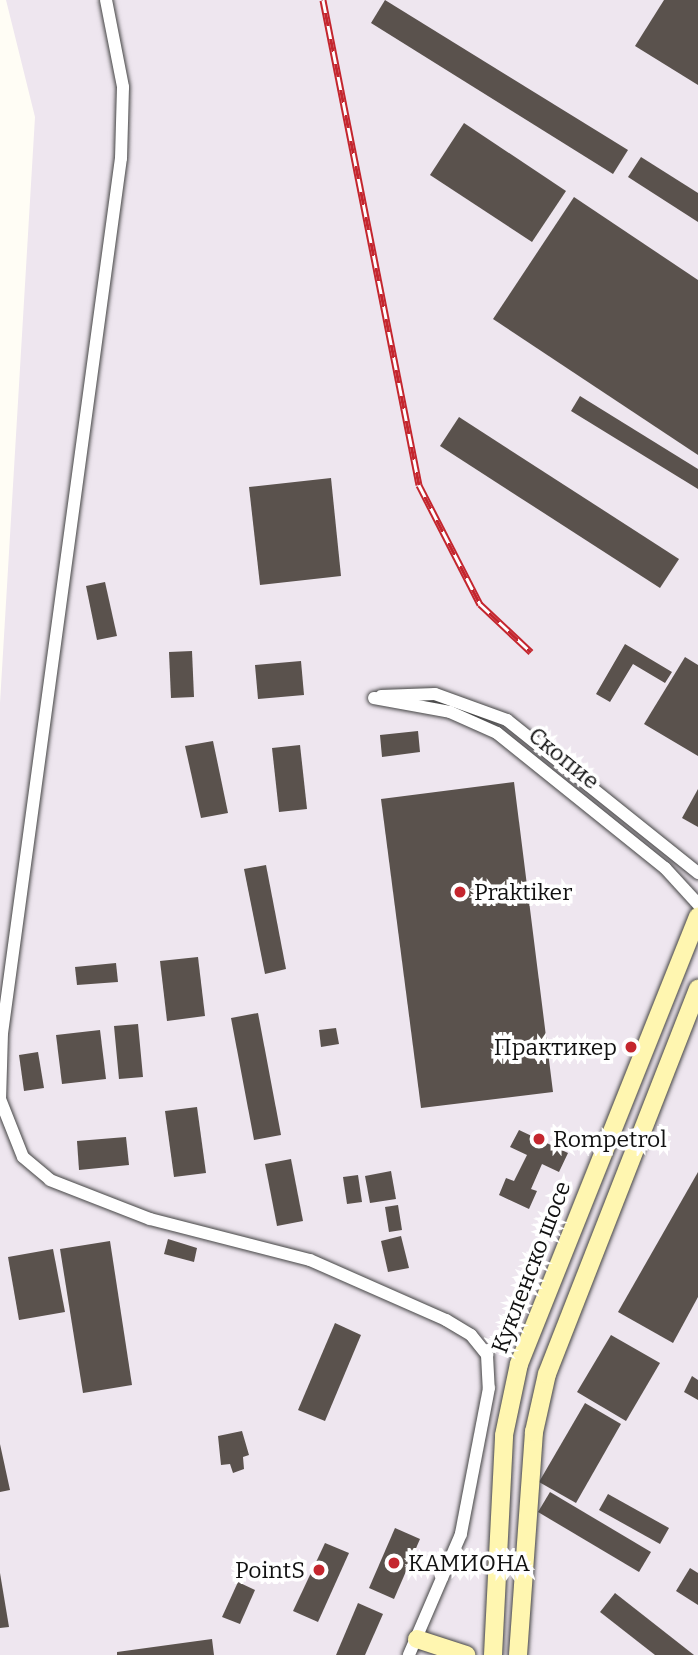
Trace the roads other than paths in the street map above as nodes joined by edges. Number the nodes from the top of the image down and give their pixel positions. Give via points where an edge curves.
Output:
1 (106, 0) edge
2 (574, 769) junction
3 (561, 782) junction
4 (698, 873) edge
5 (698, 904) edge
6 (698, 916) edge
7 (698, 988) edge
8 (413, 1647) edge
9 (466, 1655) edge
10 (494, 1655) edge
11 (518, 1655) edge

1 - 8 street via 122,88 121,159 4,1020 0,1099 23,1157 50,1180 150,1219 310,1260 471,1335 487,1355 489,1388 461,1534
2 - 3 street
2 - 3 street, Скопие via 482,707 406,691 374,698 433,707 475,721
2 - 4 street
3 - 5 street, Скопие via 665,868
6 - 10 main road, Кукленско шосе via 519,1364 504,1435
7 - 11 main road via 547,1374 534,1432
8 - 9 main road

